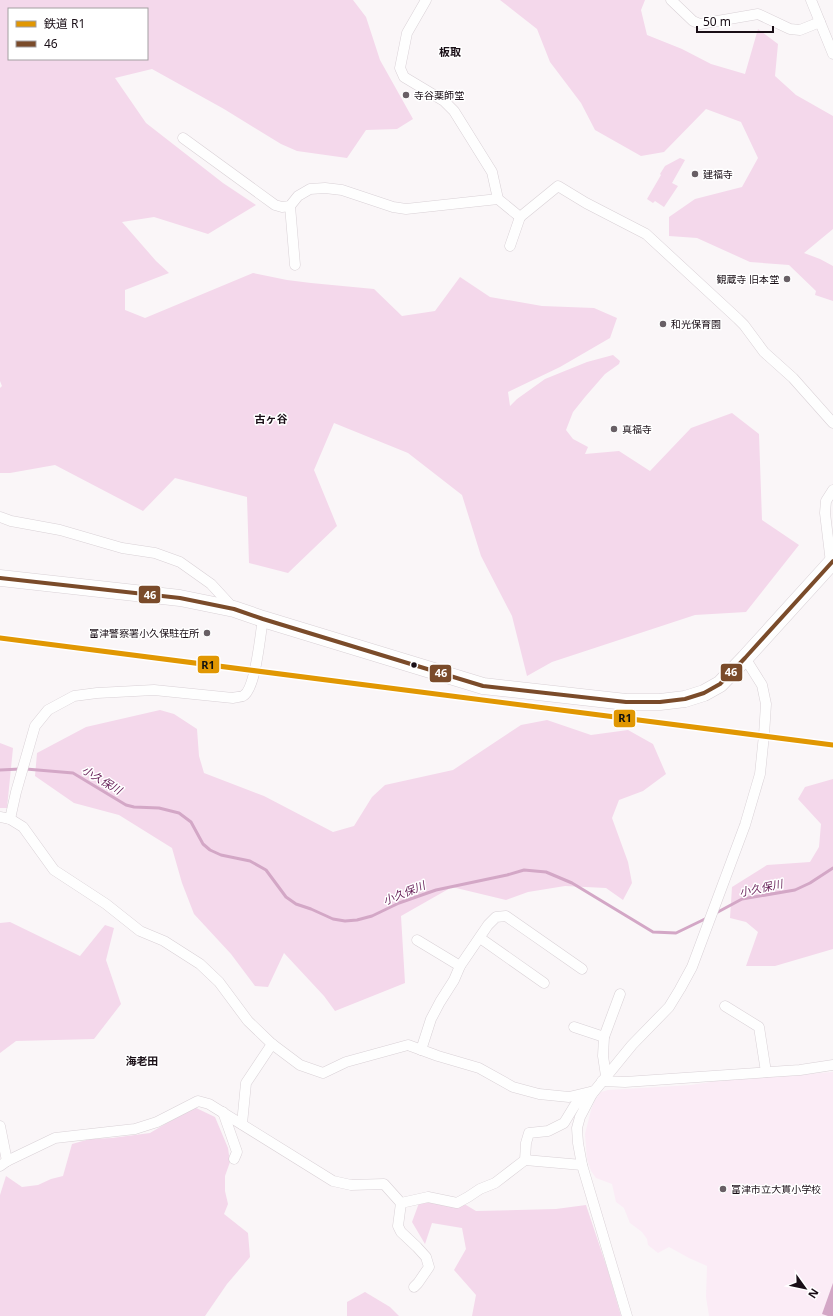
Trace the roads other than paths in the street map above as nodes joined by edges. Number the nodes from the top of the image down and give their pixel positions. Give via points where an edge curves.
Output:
1 (426, 0) edge
2 (671, 0) edge
3 (811, 0) edge
4 (820, 22) junction
5 (833, 54) edge
6 (183, 138) dead end
7 (498, 199) junction
8 (290, 206) junction
9 (520, 217) junction
10 (510, 246) dead end
11 (295, 265) dead end
12 (833, 423) edge
13 (833, 490) edge
14 (0, 517) edge
15 (832, 562) edge
16 (0, 578) edge
17 (234, 609) junction
18 (263, 619) junction
19 (745, 658) junction
20 (5, 818) edge
21 (480, 938) junction
22 (417, 940) dead end
23 (460, 966) junction
24 (582, 969) dead end
25 (544, 983) dead end
26 (620, 994) dead end
27 (725, 1006) dead end
28 (574, 1027) dead end
29 (604, 1037) junction
30 (272, 1044) junction
31 (422, 1050) junction
32 (833, 1065) edge
33 (766, 1072) junction
34 (604, 1079) junction
35 (593, 1093) junction
36 (223, 1112) junction
37 (242, 1124) junction
38 (0, 1126) edge
39 (234, 1158) dead end
40 (525, 1160) junction
41 (4, 1163) edge
42 (582, 1165) junction
43 (402, 1203) junction
44 (414, 1287) dead end
45 (626, 1316) edge

1 - 7 street via 408,33 400,68 404,77 444,101 454,111 492,172
2 - 4 street via 693,21 700,24 758,14 790,29 800,30
3 - 4 street
4 - 5 street
6 - 8 street via 275,205
7 - 8 street via 406,209 342,190 325,188 310,189 298,196
7 - 9 street
8 - 11 street
9 - 10 street
9 - 12 street via 558,186 642,231 738,319 764,352 794,378
13 - 15 street via 826,501 825,514
14 - 17 street via 60,530 122,548 155,553 180,562 211,584
15 - 19 highway
16 - 17 highway via 180,598
17 - 18 highway
18 - 19 highway via 483,686 626,702 685,699 704,693 720,684
18 - 20 street via 254,677 250,688 243,696 233,698 154,690 97,693 74,696 48,710 35,726
19 - 34 street via 762,685 766,704 760,774 745,826 692,967 680,989 669,1006
20 - 30 street via 23,828 54,870 106,904 140,931 164,941 200,964 219,982 248,1020
21 - 23 street
21 - 24 street via 496,917 506,916
21 - 25 street
22 - 23 street
23 - 31 street via 431,1020
26 - 29 street
27 - 33 street via 759,1027
28 - 29 street
29 - 34 street
30 - 31 street via 300,1065 323,1073 346,1062 408,1045
30 - 37 street via 246,1083
31 - 35 street via 479,1068 513,1087 539,1094 569,1097
32 - 33 street
33 - 34 street via 626,1082
34 - 35 street
35 - 40 street via 576,1104 564,1123 548,1130 529,1133
35 - 42 street via 577,1128
36 - 37 street
36 - 39 street via 237,1152
36 - 41 street via 209,1104 198,1102 157,1122 135,1128 55,1138
37 - 43 street via 333,1181 351,1185 384,1184
38 - 41 street
40 - 42 street
40 - 43 street via 495,1183 458,1203 428,1197
42 - 45 street
43 - 44 street via 398,1226 426,1257 429,1267

